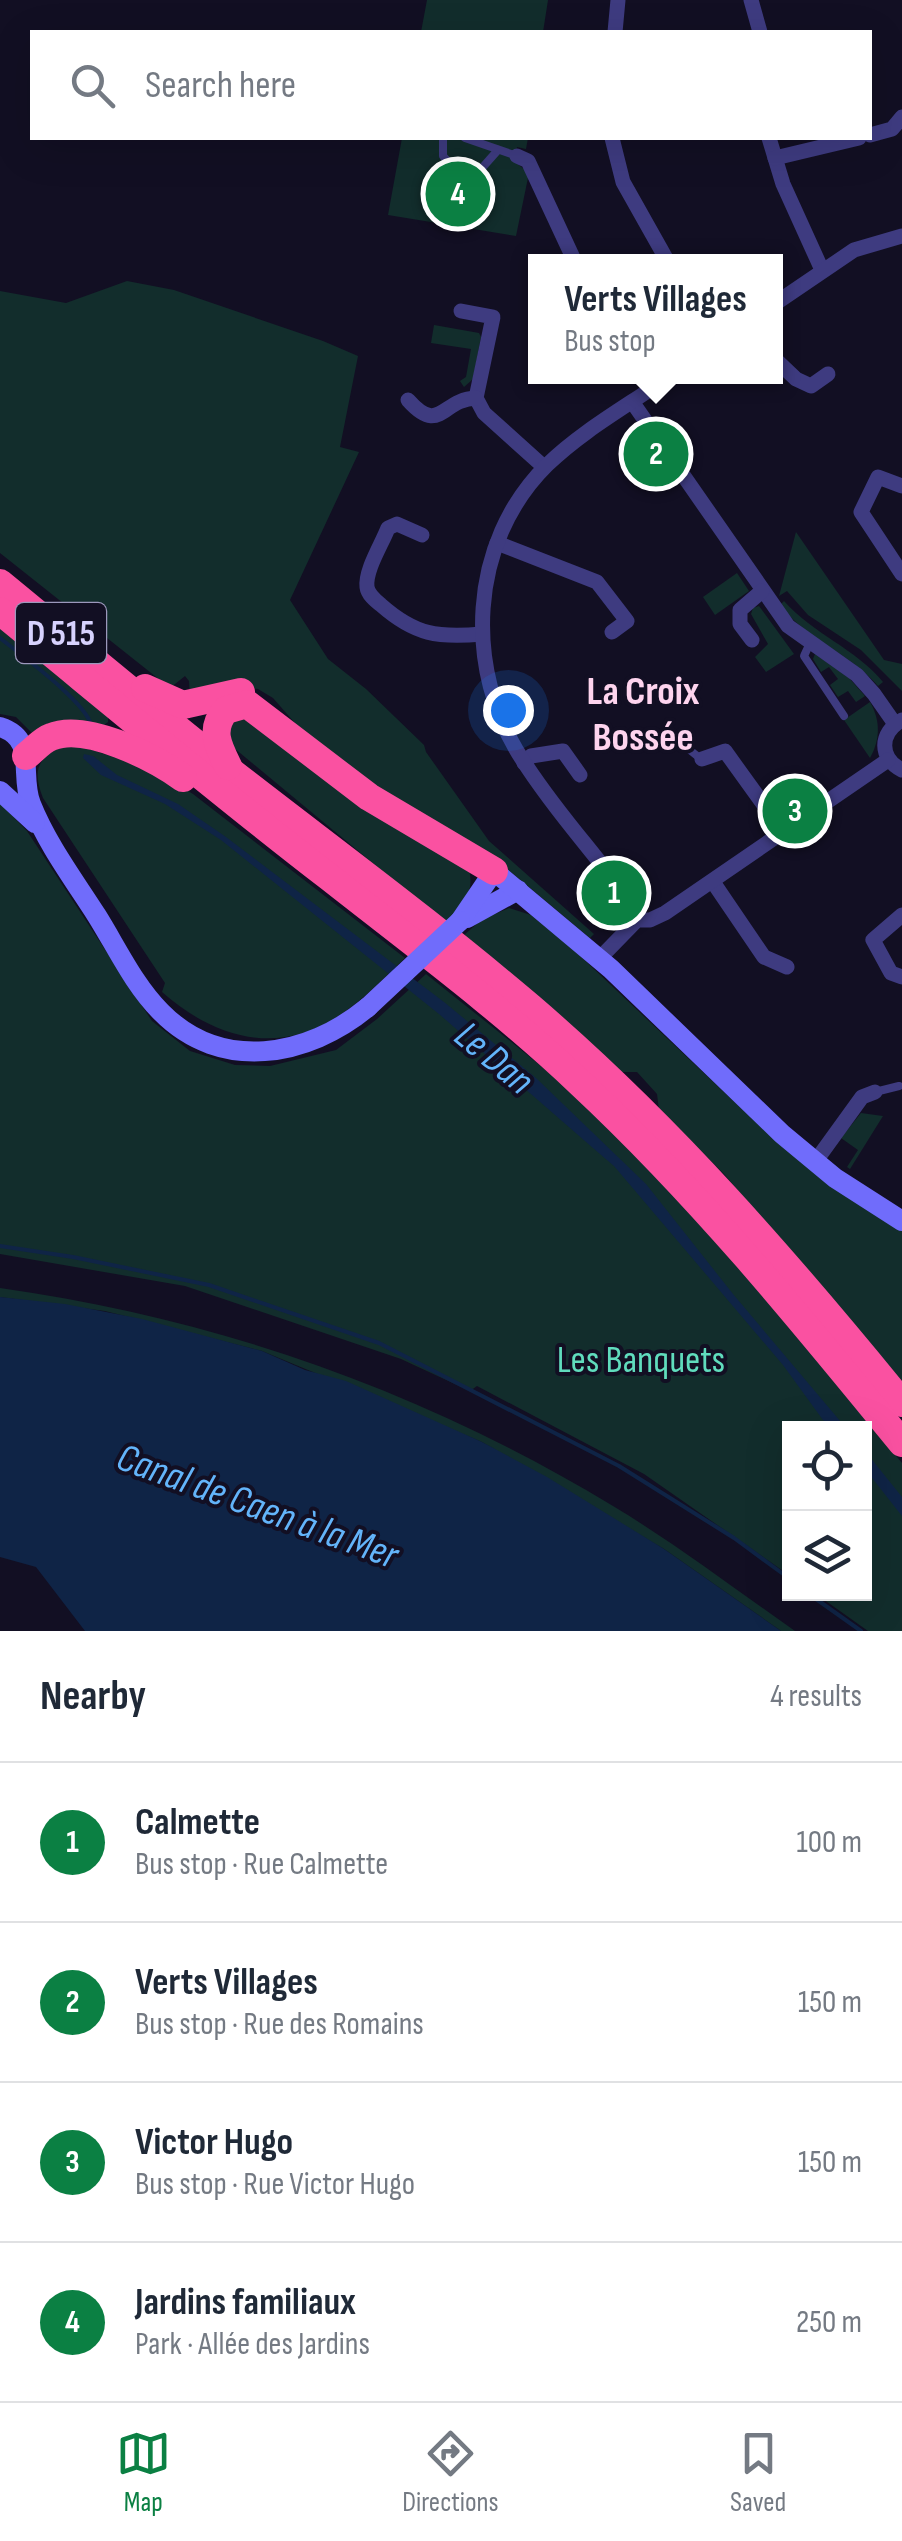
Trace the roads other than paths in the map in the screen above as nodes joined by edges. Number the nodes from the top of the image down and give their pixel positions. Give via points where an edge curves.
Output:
1 (618, 0) edge
2 (751, 0) edge
3 (615, 30) edge
4 (759, 30) edge
5 (902, 116) edge
6 (872, 135) edge
7 (443, 140) edge
8 (471, 140) edge
9 (612, 140) edge
10 (769, 140) edge
11 (851, 140) edge
12 (498, 150) junction
13 (518, 156) joint
14 (775, 158) junction
15 (902, 236) edge
16 (571, 254) edge
17 (664, 254) edge
18 (822, 270) junction
19 (783, 298) edge
20 (461, 312) dead end
21 (783, 367) edge
22 (828, 374) dead end
23 (638, 384) edge
24 (659, 384) edge
25 (476, 398) junction
26 (639, 398) junction
27 (408, 400) dead end
28 (544, 468) junction
29 (902, 486) edge
30 (422, 534) dead end
31 (497, 543) junction
32 (902, 574) edge
33 (0, 583) edge
34 (762, 591) junction
35 (0, 611) edge
36 (612, 632) dead end
37 (482, 634) junction
38 (752, 640) dead end
39 (810, 644) junction
40 (122, 683) junction
41 (844, 716) dead end
42 (898, 722) edge
43 (0, 727) edge
44 (681, 743) dead end
45 (318, 760) junction
46 (702, 760) joint
47 (524, 763) junction
48 (25, 764) junction
49 (895, 765) edge
50 (230, 771) junction
51 (580, 776) dead end
52 (0, 789) edge
53 (43, 832) junction
54 (784, 834) junction
55 (494, 871) junction
56 (327, 876) junction
57 (713, 882) junction
58 (518, 890) junction
59 (902, 915) edge
60 (638, 920) junction
61 (460, 921) junction
62 (599, 959) junction
63 (786, 968) dead end
64 (902, 978) edge
65 (899, 1086) dead end
66 (876, 1092) joint
67 (815, 1162) junction
68 (902, 1221) edge
69 (902, 1403) edge
70 (902, 1443) edge

1 - 3 street
2 - 4 street
5 - 6 street via 892,130
7 - 12 lane via 443,156 457,171 482,168
8 - 12 lane
9 - 17 street via 623,182
10 - 14 street
11 - 14 street
12 - 13 lane
13 - 16 street via 528,160
14 - 18 street
15 - 18 street via 854,250
18 - 19 street
20 - 25 street via 493,317
21 - 22 street via 812,386
23 - 26 street
24 - 26 street
25 - 27 street via 432,417
25 - 28 street
26 - 28 street
26 - 34 street
28 - 31 street
29 - 32 street via 878,477 860,512
30 - 37 street via 398,524 388,528 369,593 419,632
31 - 36 street via 597,582 627,621
31 - 37 street via 484,588
33 - 40 highway, D 515
34 - 38 street via 740,610 740,624
34 - 39 street
35 - 56 highway, D 515
37 - 47 street via 493,702
39 - 41 lane via 804,656
39 - 42 street via 856,675
40 - 45 highway via 183,705 243,692 261,697
40 - 50 highway, D 515
42 - 49 street via 884,741
43 - 48 street via 16,734
44 - 46 lane
45 - 50 highway via 261,712 241,704 221,714 215,734
45 - 55 highway
46 - 54 street via 725,751
47 - 51 street via 563,751
47 - 60 street
48 - 52 street
48 - 53 street via 28,798
48 - 56 highway via 50,737 69,734 128,747
49 - 54 street
50 - 69 highway, D 515 via 446,938 593,1064 720,1188
52 - 53 street
53 - 61 street, bridge via 142,989 169,1020 194,1037 240,1051 285,1050 328,1035
54 - 57 street
55 - 58 street
55 - 61 street
56 - 70 highway, D 515 via 512,1021 638,1140 762,1272
57 - 60 street via 665,913
57 - 63 street via 764,958
58 - 61 street
58 - 62 street
59 - 64 street via 873,940 891,973
60 - 62 street
62 - 67 street
65 - 66 lane
66 - 67 street via 862,1098
67 - 68 street

